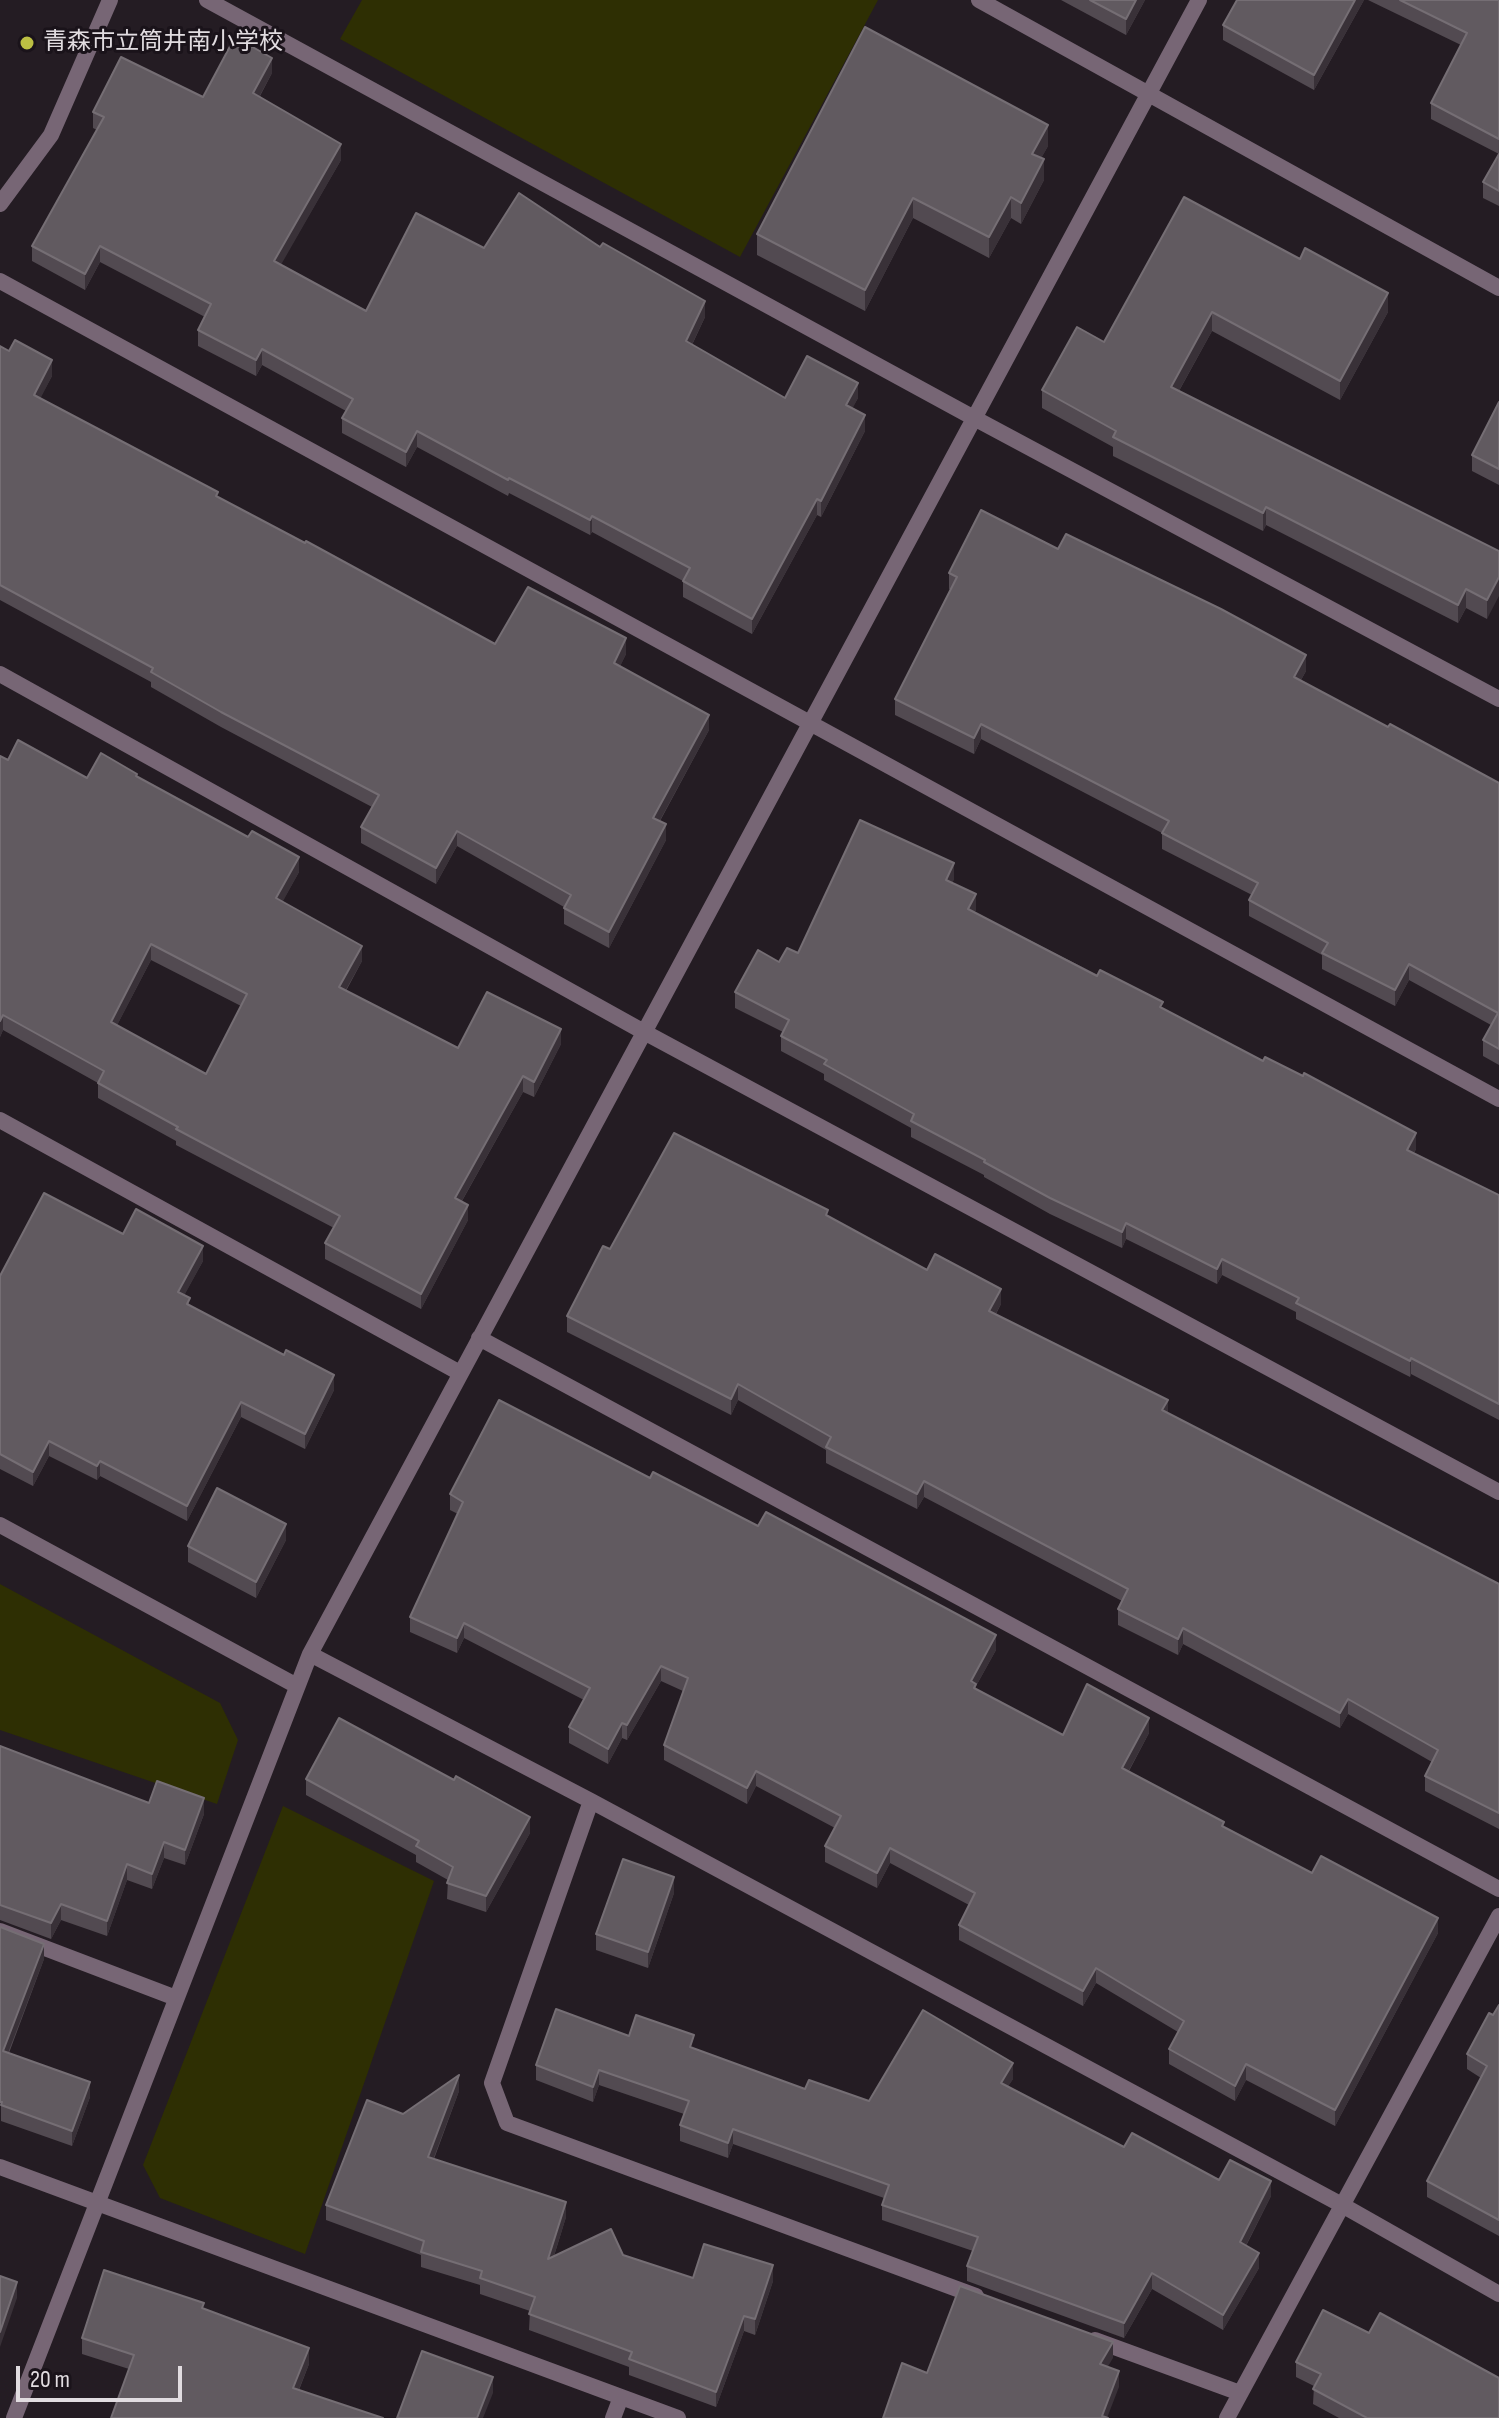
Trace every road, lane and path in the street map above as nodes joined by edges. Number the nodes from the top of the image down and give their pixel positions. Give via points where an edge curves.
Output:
1 (110, 0) edge
2 (207, 0) edge
3 (979, 0) edge
4 (1199, 0) edge
5 (1149, 92) junction
6 (0, 204) edge
7 (0, 281) edge
8 (1499, 288) edge
9 (974, 418) junction
10 (0, 674) edge
11 (1499, 699) edge
12 (810, 724) junction
13 (644, 1032) junction
14 (1499, 1099) edge
15 (0, 1120) edge
16 (479, 1338) junction
17 (460, 1373) junction
18 (1499, 1492) edge
19 (0, 1525) edge
20 (310, 1654) junction
21 (297, 1686) junction
22 (591, 1801) junction
23 (1499, 1889) edge
24 (1499, 1916) edge
25 (0, 1931) edge
26 (176, 1998) junction
27 (0, 2167) edge
28 (96, 2203) junction
29 (1342, 2205) junction
30 (1499, 2294) edge
31 (986, 2299) edge
32 (1076, 2332) edge
33 (1240, 2393) junction
34 (621, 2397) junction
35 (14, 2418) edge
36 (613, 2418) edge
37 (678, 2418) edge
38 (1227, 2418) edge

1 - 6 street via 51,135
2 - 9 street
3 - 5 street
4 - 5 street
5 - 8 street
5 - 9 street
7 - 12 street
9 - 11 street
9 - 12 street
10 - 13 street
12 - 13 street
12 - 14 street
13 - 16 street
13 - 18 street
15 - 17 street
16 - 17 street
16 - 23 street
17 - 20 street
19 - 21 street
20 - 21 street
20 - 22 street
21 - 26 street
22 - 29 street
22 - 31 street via 492,2083 507,2123
24 - 29 street
25 - 26 street
26 - 28 street
27 - 28 street
28 - 34 street
28 - 35 street
29 - 30 street
29 - 33 street
32 - 33 street
33 - 38 street
34 - 36 street
34 - 37 street

